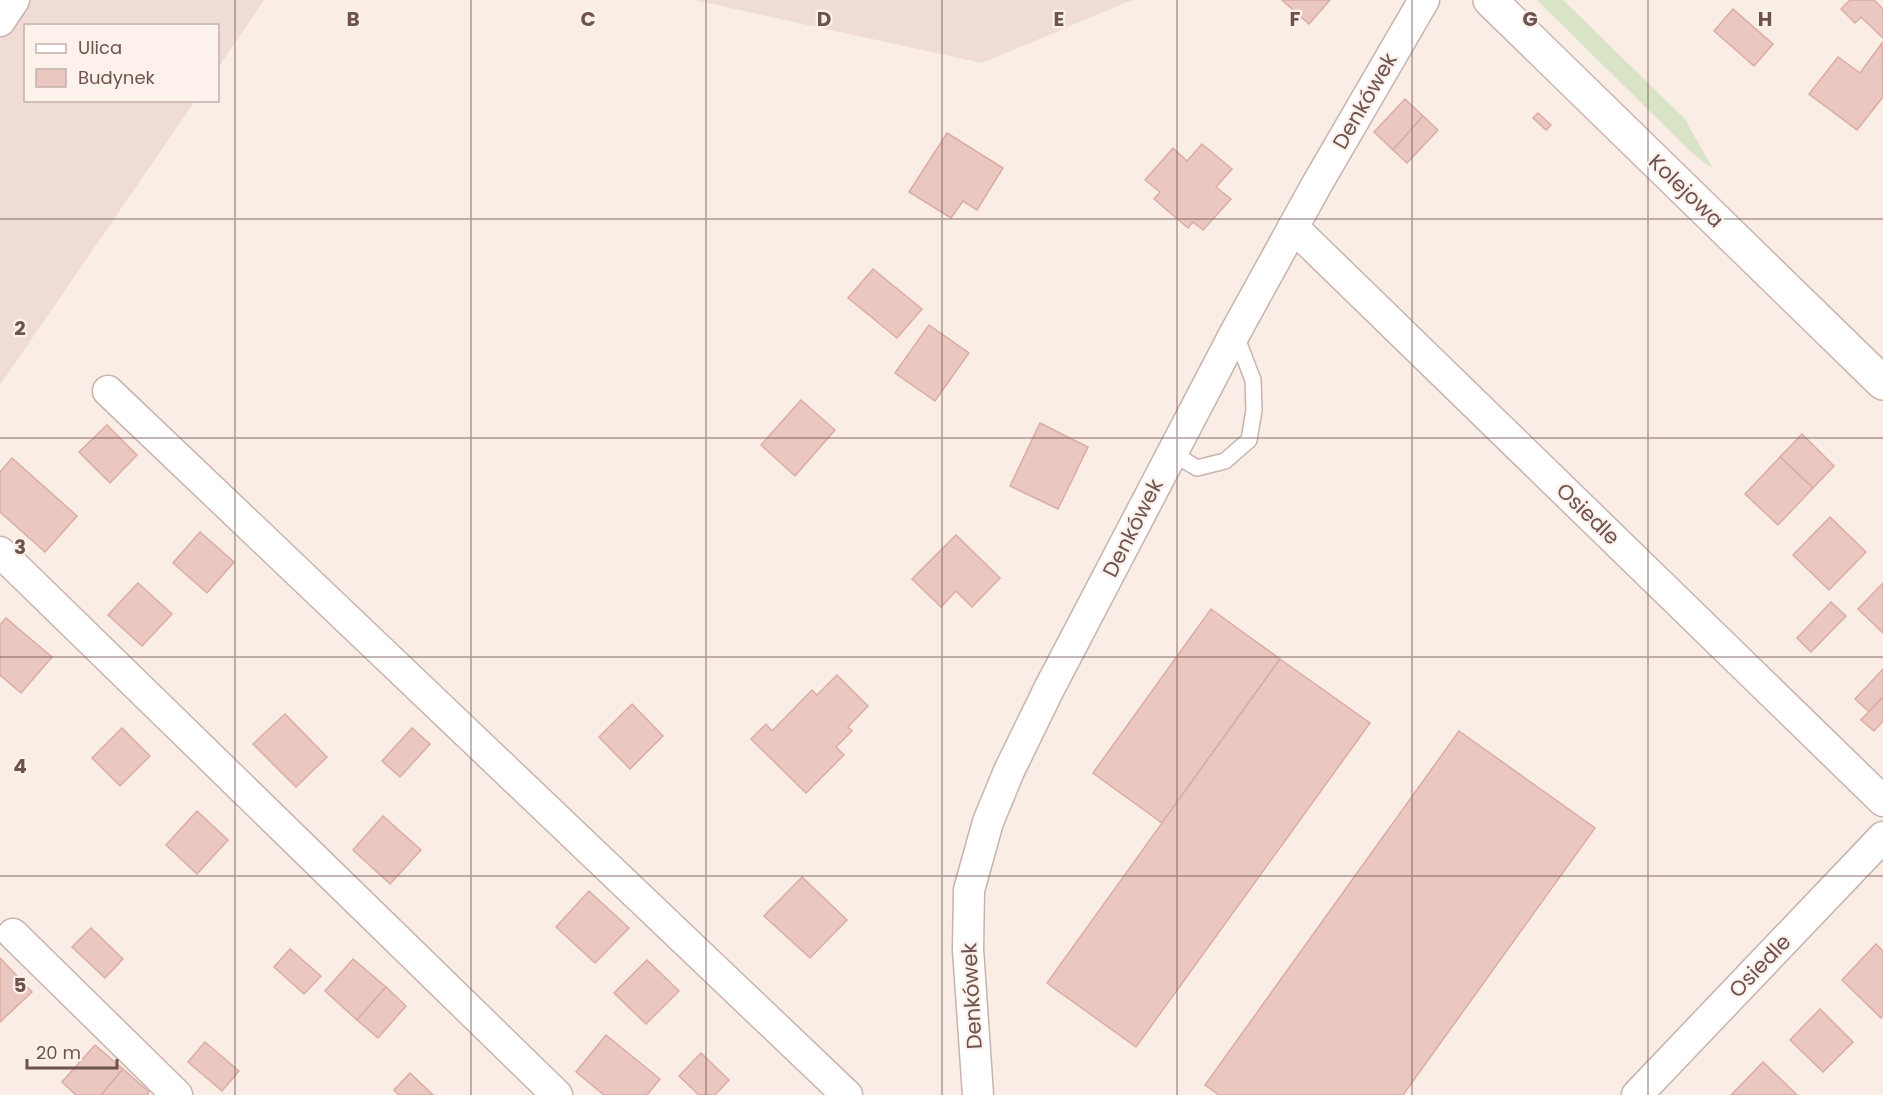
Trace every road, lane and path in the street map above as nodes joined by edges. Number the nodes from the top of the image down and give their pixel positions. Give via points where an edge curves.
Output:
1 (14, 0) edge
2 (1424, 0) edge
3 (1490, 0) edge
4 (0, 21) edge
5 (1293, 227) junction
6 (1235, 333) junction
7 (1883, 383) edge
8 (108, 391) dead end
9 (1172, 453) junction
10 (0, 552) edge
11 (1883, 801) edge
12 (1883, 837) edge
13 (13, 933) dead end
14 (177, 1095) edge
15 (557, 1095) edge
16 (847, 1095) edge
17 (978, 1095) edge
18 (1637, 1095) edge

1 - 4 street
2 - 5 street, Denkówek
3 - 7 street, Kolejowa
5 - 6 street, Denkówek
5 - 11 street, Osiedle
6 - 9 street, Denkówek
6 - 9 lane via 1252,380 1254,410 1249,440 1225,461 1197,468
8 - 16 street
9 - 17 street, Denkówek via 1049,689 988,822 969,890 968,949
10 - 15 street
12 - 18 street, Osiedle
13 - 14 street

